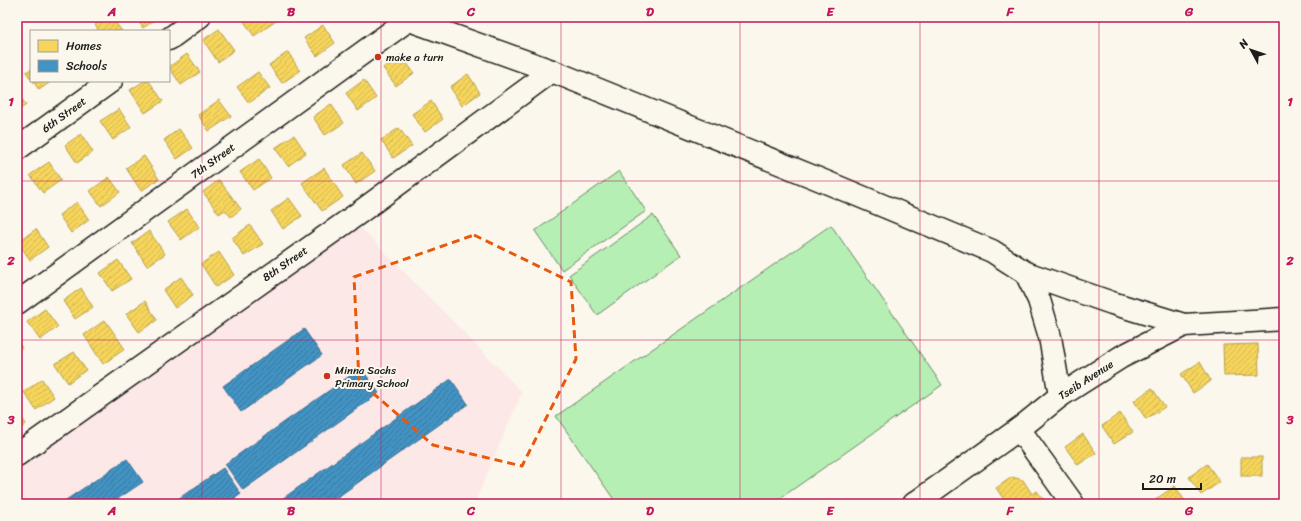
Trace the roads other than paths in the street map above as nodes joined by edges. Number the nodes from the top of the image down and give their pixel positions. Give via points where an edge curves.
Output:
1 (199, 17) edge
2 (404, 18) edge
3 (170, 38) edge
4 (552, 71) junction
5 (110, 82) edge
6 (17, 149) edge
7 (1026, 273) junction
8 (17, 303) edge
9 (1284, 319) edge
10 (1184, 325) junction
11 (1060, 396) junction
12 (1019, 429) junction
13 (17, 455) edge
14 (914, 504) edge
15 (1073, 504) edge

1 - 3 street
2 - 4 street
2 - 8 street, 7th Street
4 - 7 street via 950,233 992,251
4 - 13 street, 8th Street via 356,215
5 - 6 street, 6th Street
7 - 10 street
7 - 11 street via 1039,300 1050,337
9 - 10 street, Tseib Avenue
10 - 11 street, Tseib Avenue via 1121,357
11 - 12 street, Tseib Avenue
12 - 14 street, Tseib Avenue
12 - 15 street

